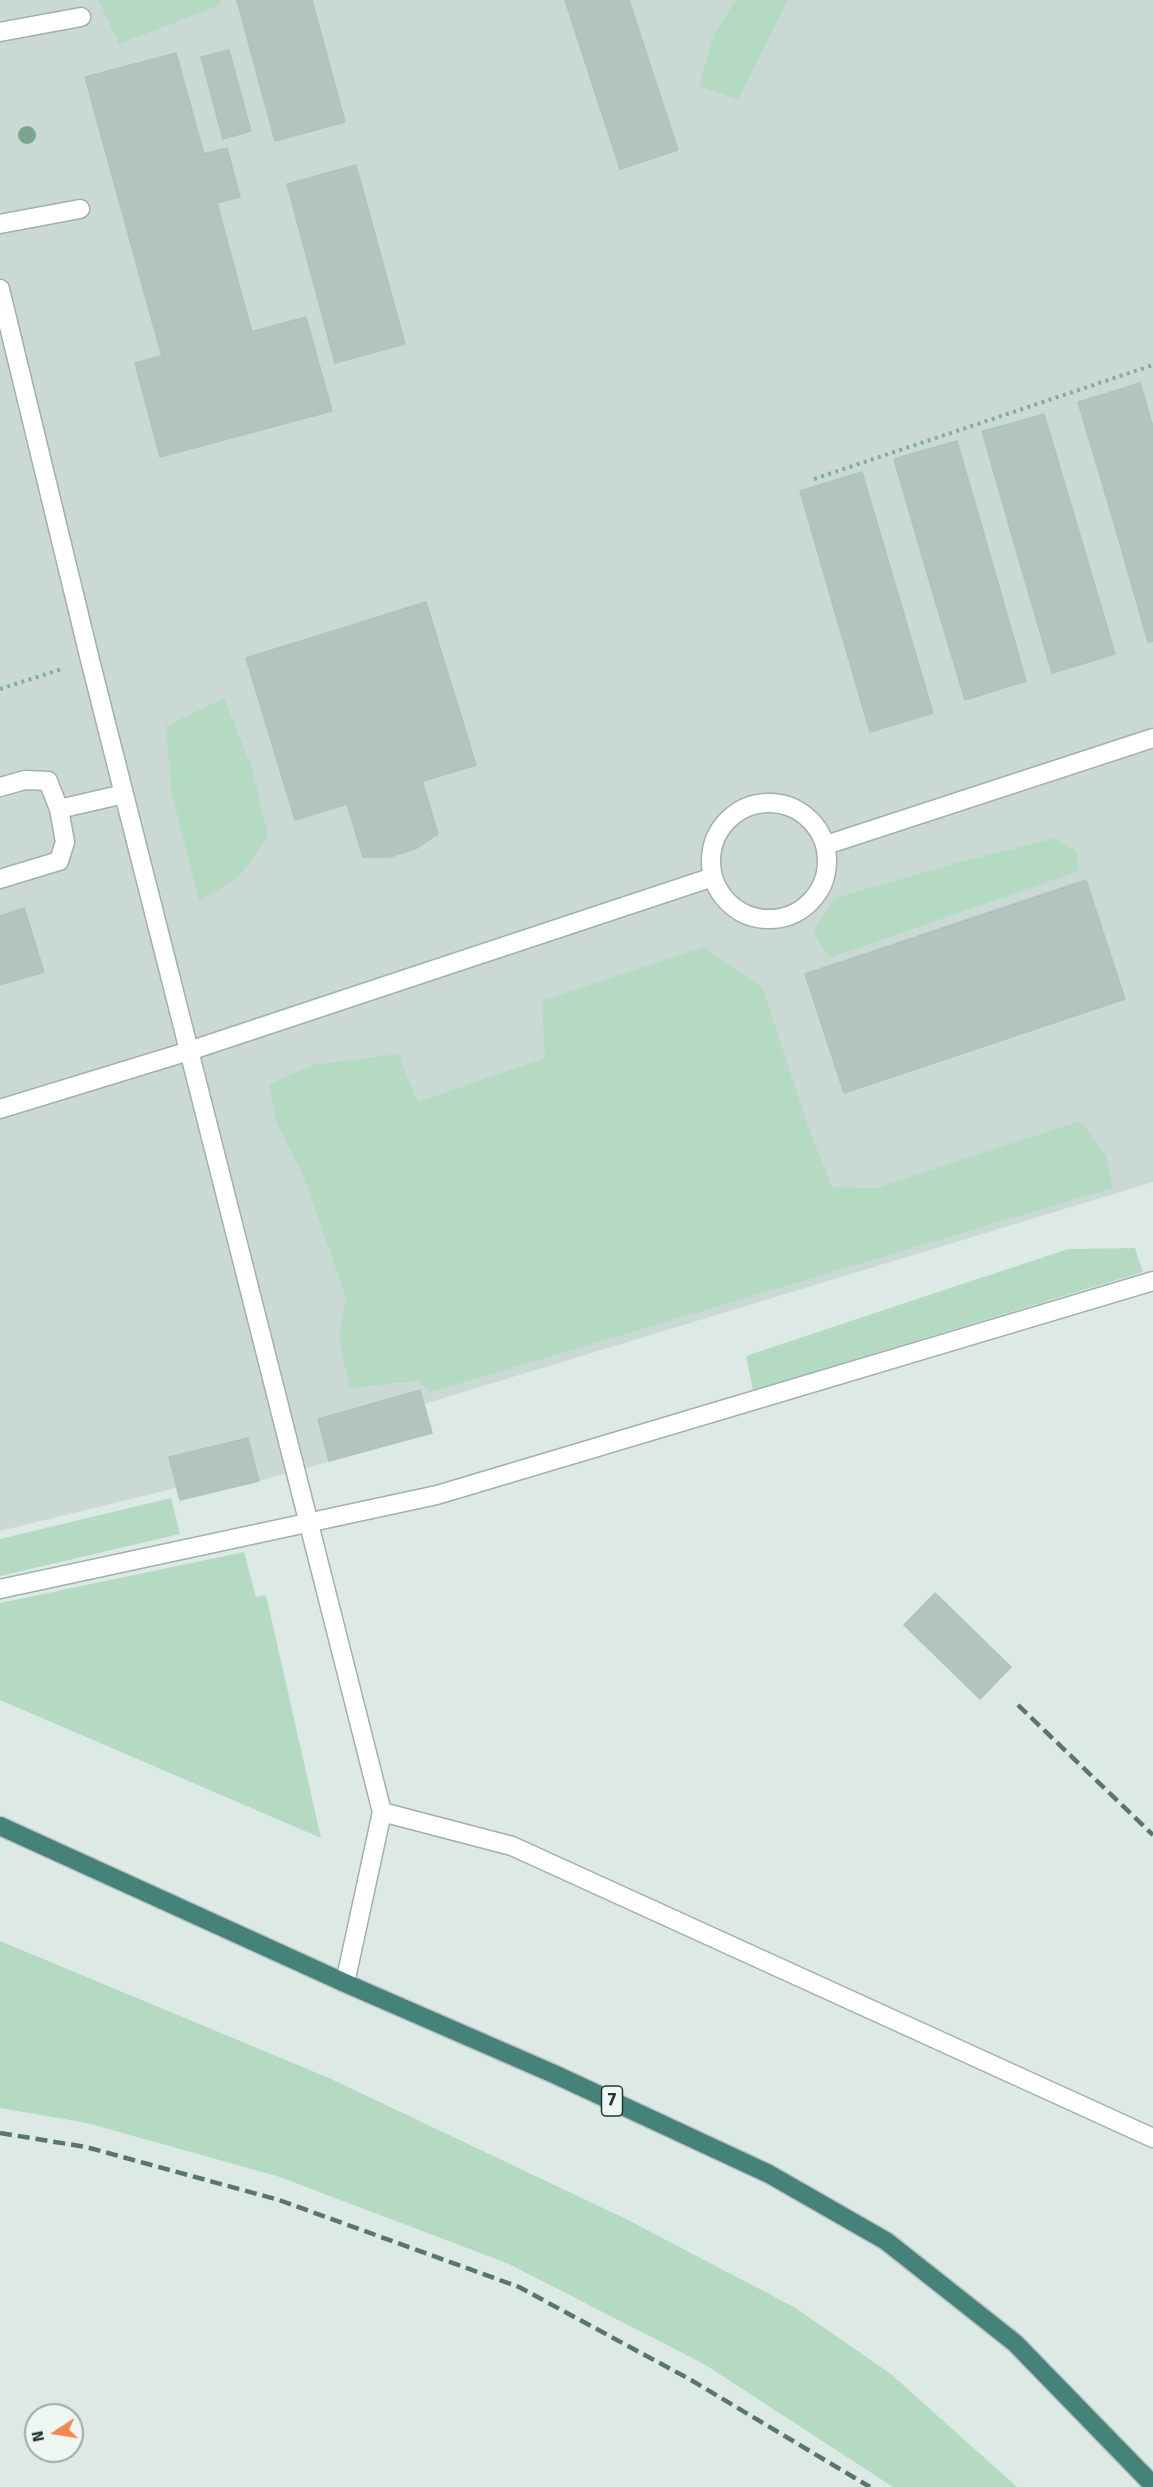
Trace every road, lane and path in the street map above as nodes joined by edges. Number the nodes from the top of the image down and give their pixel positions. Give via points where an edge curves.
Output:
1 (81, 17) dead end
2 (0, 32) edge
3 (80, 209) dead end
4 (0, 224) edge
5 (0, 289) edge
6 (1153, 364) edge
7 (814, 479) dead end
8 (90, 660) junction
9 (0, 689) edge
10 (1153, 738) edge
11 (0, 787) edge
12 (124, 794) junction
13 (59, 809) junction
14 (825, 845) junction
15 (713, 877) junction
16 (0, 879) edge
17 (189, 1051) junction
18 (0, 1110) edge
19 (1153, 1281) edge
20 (309, 1525) junction
21 (0, 1589) edge
22 (382, 1812) junction
23 (0, 1826) edge
24 (345, 1983) junction
25 (1153, 2138) edge
26 (1153, 2485) edge

1 - 2 lane
3 - 4 lane
5 - 8 lane
6 - 7 path
8 - 9 path
8 - 12 lane
10 - 14 lane
11 - 13 lane via 25,780 48,781
12 - 13 lane
12 - 17 lane
13 - 16 lane via 65,842 59,861
14 - 15 lane via 828,863 824,881 802,910 785,917 767,920 749,916 720,894
14 - 15 lane via 818,828 798,810 771,802 753,804 736,812 714,841
15 - 17 lane
17 - 18 lane
17 - 20 lane
19 - 20 lane via 437,1496
20 - 21 lane
20 - 22 lane
22 - 24 lane
22 - 25 lane via 512,1846
23 - 24 highway, 7
24 - 26 highway, 7 via 769,2174 886,2241 1015,2343

